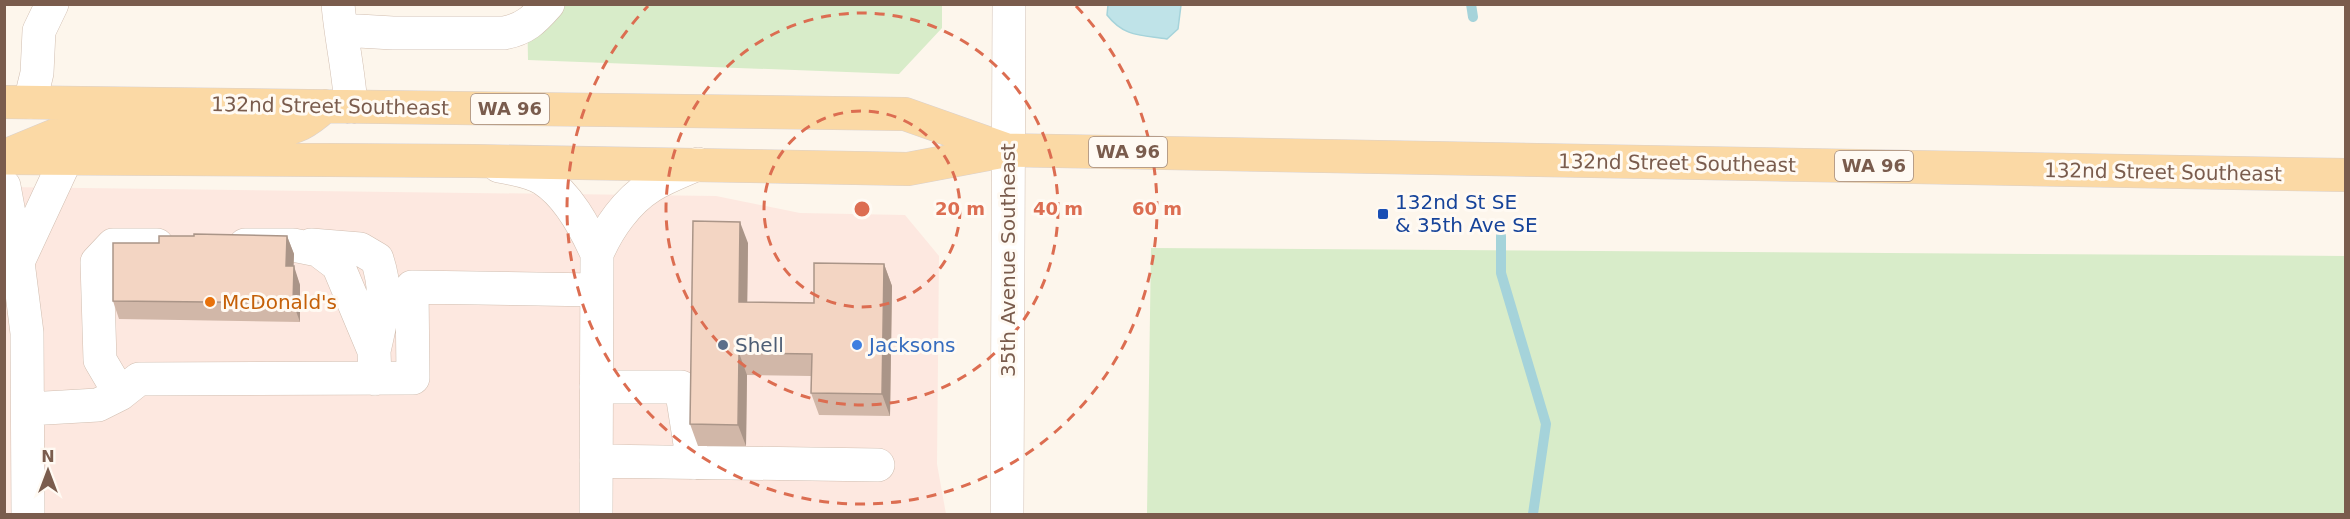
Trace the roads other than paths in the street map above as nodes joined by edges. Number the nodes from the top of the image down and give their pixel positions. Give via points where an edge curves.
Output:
1 (52, 4) edge
2 (548, 4) edge
3 (1009, 4) edge
4 (339, 17) edge
5 (17, 102) edge
6 (338, 106) junction
7 (4, 126) edge
8 (1009, 150) junction
9 (4, 157) edge
10 (66, 159) junction
11 (474, 161) junction
12 (698, 164) junction
13 (2346, 175) edge
14 (4, 186) edge
15 (597, 254) junction
16 (11, 262) edge
17 (596, 290) junction
18 (374, 365) junction
19 (596, 387) junction
20 (120, 394) junction
21 (28, 409) junction
22 (596, 461) junction
23 (693, 463) junction
24 (878, 465) dead end
25 (28, 514) edge
26 (596, 514) edge
27 (1007, 514) edge

1 - 5 street via 39,31 37,73
2 - 4 street via 531,23 504,33 393,33
3 - 8 street, 35th Avenue Southeast
4 - 6 street via 349,74
5 - 6 main road, 132nd Street Southeast / WA 96
5 - 7 main road via 12,122
6 - 8 main road, 132nd Street Southeast / WA 96 via 905,114
6 - 9 main road via 290,129 271,132 63,132
8 - 12 main road, 132nd Street Southeast / WA 96 via 908,169
8 - 13 main road, 132nd Street Southeast / WA 96
8 - 27 street, 35th Avenue Southeast
9 - 10 main road, 132nd Street Southeast / WA 96
10 - 11 main road, 132nd Street Southeast / WA 96
10 - 16 street
11 - 12 main road, 132nd Street Southeast / WA 96
11 - 15 street via 525,171 544,180 570,205
12 - 15 street via 635,198 606,234
14 - 16 street
15 - 17 street
16 - 21 street via 27,333
17 - 18 street via 412,287 413,378
17 - 19 street
18 - 20 street via 139,379
18 - 20 street via 338,265 318,250 293,245 113,245 97,262 100,360
19 - 22 street
19 - 23 street via 681,387
20 - 21 street via 98,405
21 - 25 street
22 - 23 street
22 - 26 street
23 - 24 street

